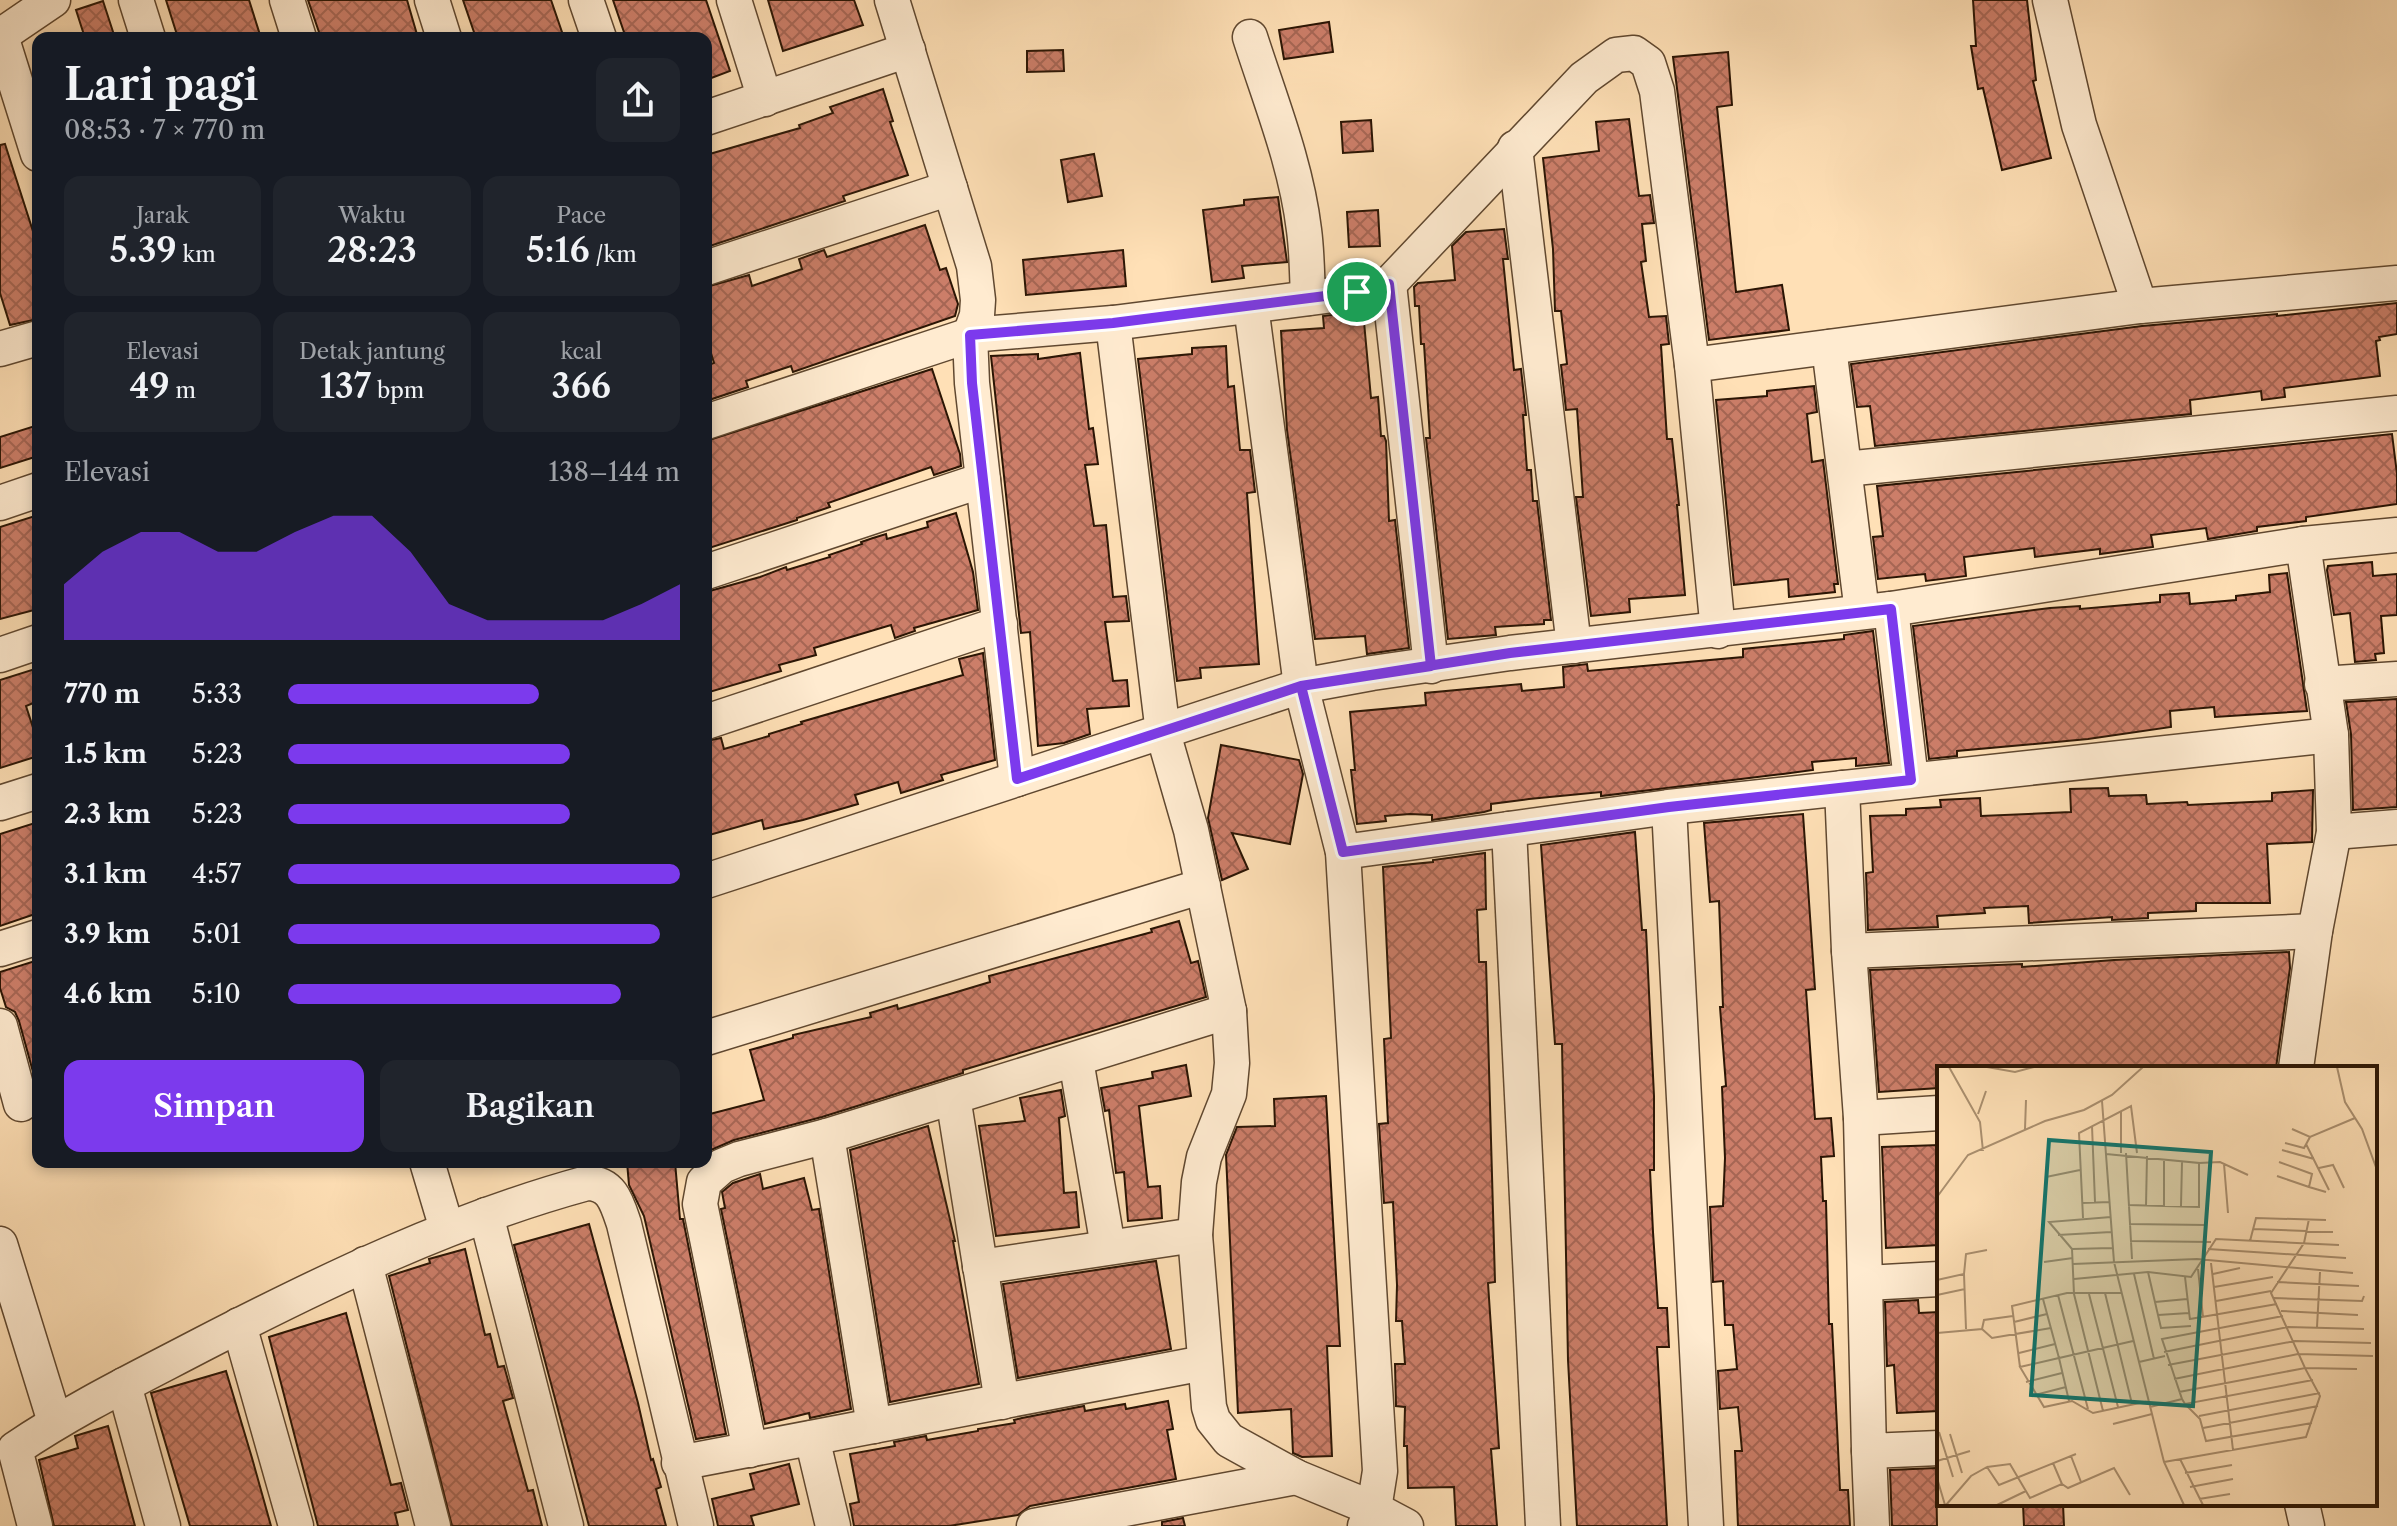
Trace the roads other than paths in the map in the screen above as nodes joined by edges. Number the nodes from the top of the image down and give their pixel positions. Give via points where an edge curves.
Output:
1 (53, 0) edge
2 (136, 0) edge
3 (287, 0) edge
4 (432, 0) edge
5 (586, 0) edge
6 (734, 0) edge
7 (892, 0) edge
8 (2050, 0) edge
9 (146, 32) edge
10 (297, 32) edge
11 (442, 32) edge
12 (597, 32) edge
13 (1, 36) edge
14 (1250, 37) dead end
15 (908, 50) junction
16 (765, 99) junction
17 (712, 116) edge
18 (32, 135) edge
19 (1515, 148) junction
20 (950, 188) junction
21 (712, 266) edge
22 (2397, 283) edge
23 (1389, 284) junction
24 (1308, 298) junction
25 (1251, 306) junction
26 (2140, 306) junction
27 (1113, 323) junction
28 (970, 335) junction
29 (32, 340) edge
30 (1829, 347) junction
31 (0, 349) edge
32 (1692, 365) junction
33 (2397, 413) edge
34 (712, 420) edge
35 (1845, 469) junction
36 (983, 480) junction
37 (32, 492) edge
38 (0, 503) edge
39 (2397, 535) edge
40 (2303, 544) junction
41 (712, 570) edge
42 (1876, 610) junction
43 (1000, 624) junction
44 (1718, 631) junction
45 (32, 644) edge
46 (1574, 646) junction
47 (0, 655) edge
48 (1431, 666) junction
49 (2397, 679) edge
50 (2322, 684) junction
51 (1301, 686) junction
52 (712, 720) edge
53 (1163, 733) junction
54 (2331, 735) junction
55 (1017, 779) junction
56 (1911, 780) junction
57 (1842, 788) junction
58 (32, 793) edge
59 (0, 803) edge
60 (1669, 807) junction
61 (2397, 827) edge
62 (1509, 829) junction
63 (2334, 832) junction
64 (1343, 852) junction
65 (712, 879) edge
66 (1203, 886) junction
67 (2315, 931) junction
68 (32, 939) edge
69 (0, 949) edge
70 (1849, 951) junction
71 (1229, 1011) junction
72 (0, 1026) edge
73 (712, 1036) edge
74 (1076, 1060) junction
75 (2296, 1066) edge
76 (953, 1097) junction
77 (20, 1104) edge
78 (1937, 1113) edge
79 (1861, 1118) junction
80 (827, 1136) junction
81 (429, 1168) edge
82 (486, 1215) junction
83 (447, 1229) junction
84 (1195, 1235) junction
85 (0, 1244) edge
86 (1108, 1247) junction
87 (365, 1264) junction
88 (980, 1267) junction
89 (1937, 1279) edge
90 (1866, 1283) junction
91 (239, 1325) junction
92 (1204, 1363) junction
93 (124, 1385) junction
94 (1002, 1402) junction
95 (55, 1422) junction
96 (874, 1426) junction
97 (812, 1438) junction
98 (1937, 1448) edge
99 (750, 1450) junction
100 (1869, 1451) junction
101 (8, 1454) edge
102 (679, 1463) junction
103 (1296, 1477) junction
104 (2302, 1506) edge
105 (1369, 1518) edge
106 (35, 1526) edge
107 (163, 1526) edge
108 (296, 1526) edge
109 (433, 1526) edge
110 (566, 1526) edge
111 (696, 1526) edge
112 (833, 1526) edge
113 (1034, 1526) edge
114 (1406, 1526) edge
115 (1543, 1526) edge
116 (1706, 1526) edge
117 (1872, 1526) edge
118 (2307, 1526) edge

1 - 13 street
2 - 9 street
3 - 10 street
4 - 11 street
5 - 12 street
6 - 16 street
7 - 15 street
8 - 26 street via 2079,125
13 - 18 street
14 - 24 street via 1296,184
15 - 16 street
15 - 20 street
16 - 17 street
19 - 23 street
19 - 32 street via 1603,63 1634,53 1648,63 1657,91
19 - 46 street
20 - 21 street
20 - 28 street via 978,288
22 - 26 street
23 - 24 street
23 - 48 street
24 - 25 street
25 - 27 street
25 - 51 street
26 - 30 street
27 - 28 street
27 - 53 street
28 - 34 street
28 - 36 street
29 - 31 street
30 - 32 street
30 - 35 street
32 - 44 street
33 - 35 street
35 - 42 street
36 - 41 street
36 - 43 street
37 - 38 street
39 - 40 street
40 - 42 street
40 - 50 street
42 - 44 street
42 - 56 street
43 - 52 street
43 - 55 street
44 - 46 street
45 - 47 street
46 - 48 street
48 - 51 street
49 - 50 street
50 - 54 street
51 - 53 street
51 - 64 street
53 - 55 street
53 - 66 street
54 - 56 street
54 - 63 street
55 - 65 street
56 - 57 street
57 - 60 street
57 - 70 street
58 - 59 street
60 - 62 street
60 - 116 street
61 - 63 street
62 - 64 street
62 - 115 street
63 - 67 street
64 - 105 street via 1380,1471
66 - 71 street
66 - 73 street
67 - 70 street
67 - 75 street
68 - 69 street
70 - 79 street
71 - 74 street
71 - 84 street via 1229,1094 1204,1157
72 - 77 street
74 - 76 street
74 - 86 street
76 - 80 street
76 - 88 street
78 - 79 street
79 - 90 street
80 - 96 street
80 - 99 street via 722,1166 700,1192
81 - 83 street
82 - 83 street
82 - 102 street via 587,1183 608,1188 624,1224
82 - 110 street
83 - 87 street
84 - 86 street
84 - 92 street
85 - 95 street
86 - 88 street
87 - 91 street
87 - 109 street
88 - 94 street
89 - 90 street
90 - 100 street
91 - 93 street
91 - 108 street
92 - 94 street
92 - 103 street via 1213,1420 1221,1432
93 - 95 street
93 - 107 street
94 - 96 street
95 - 101 street
96 - 97 street
97 - 99 street
97 - 112 street
98 - 100 street
99 - 102 street
100 - 117 street
101 - 106 street
102 - 111 street
103 - 105 street
103 - 113 street
104 - 118 street
105 - 114 street

